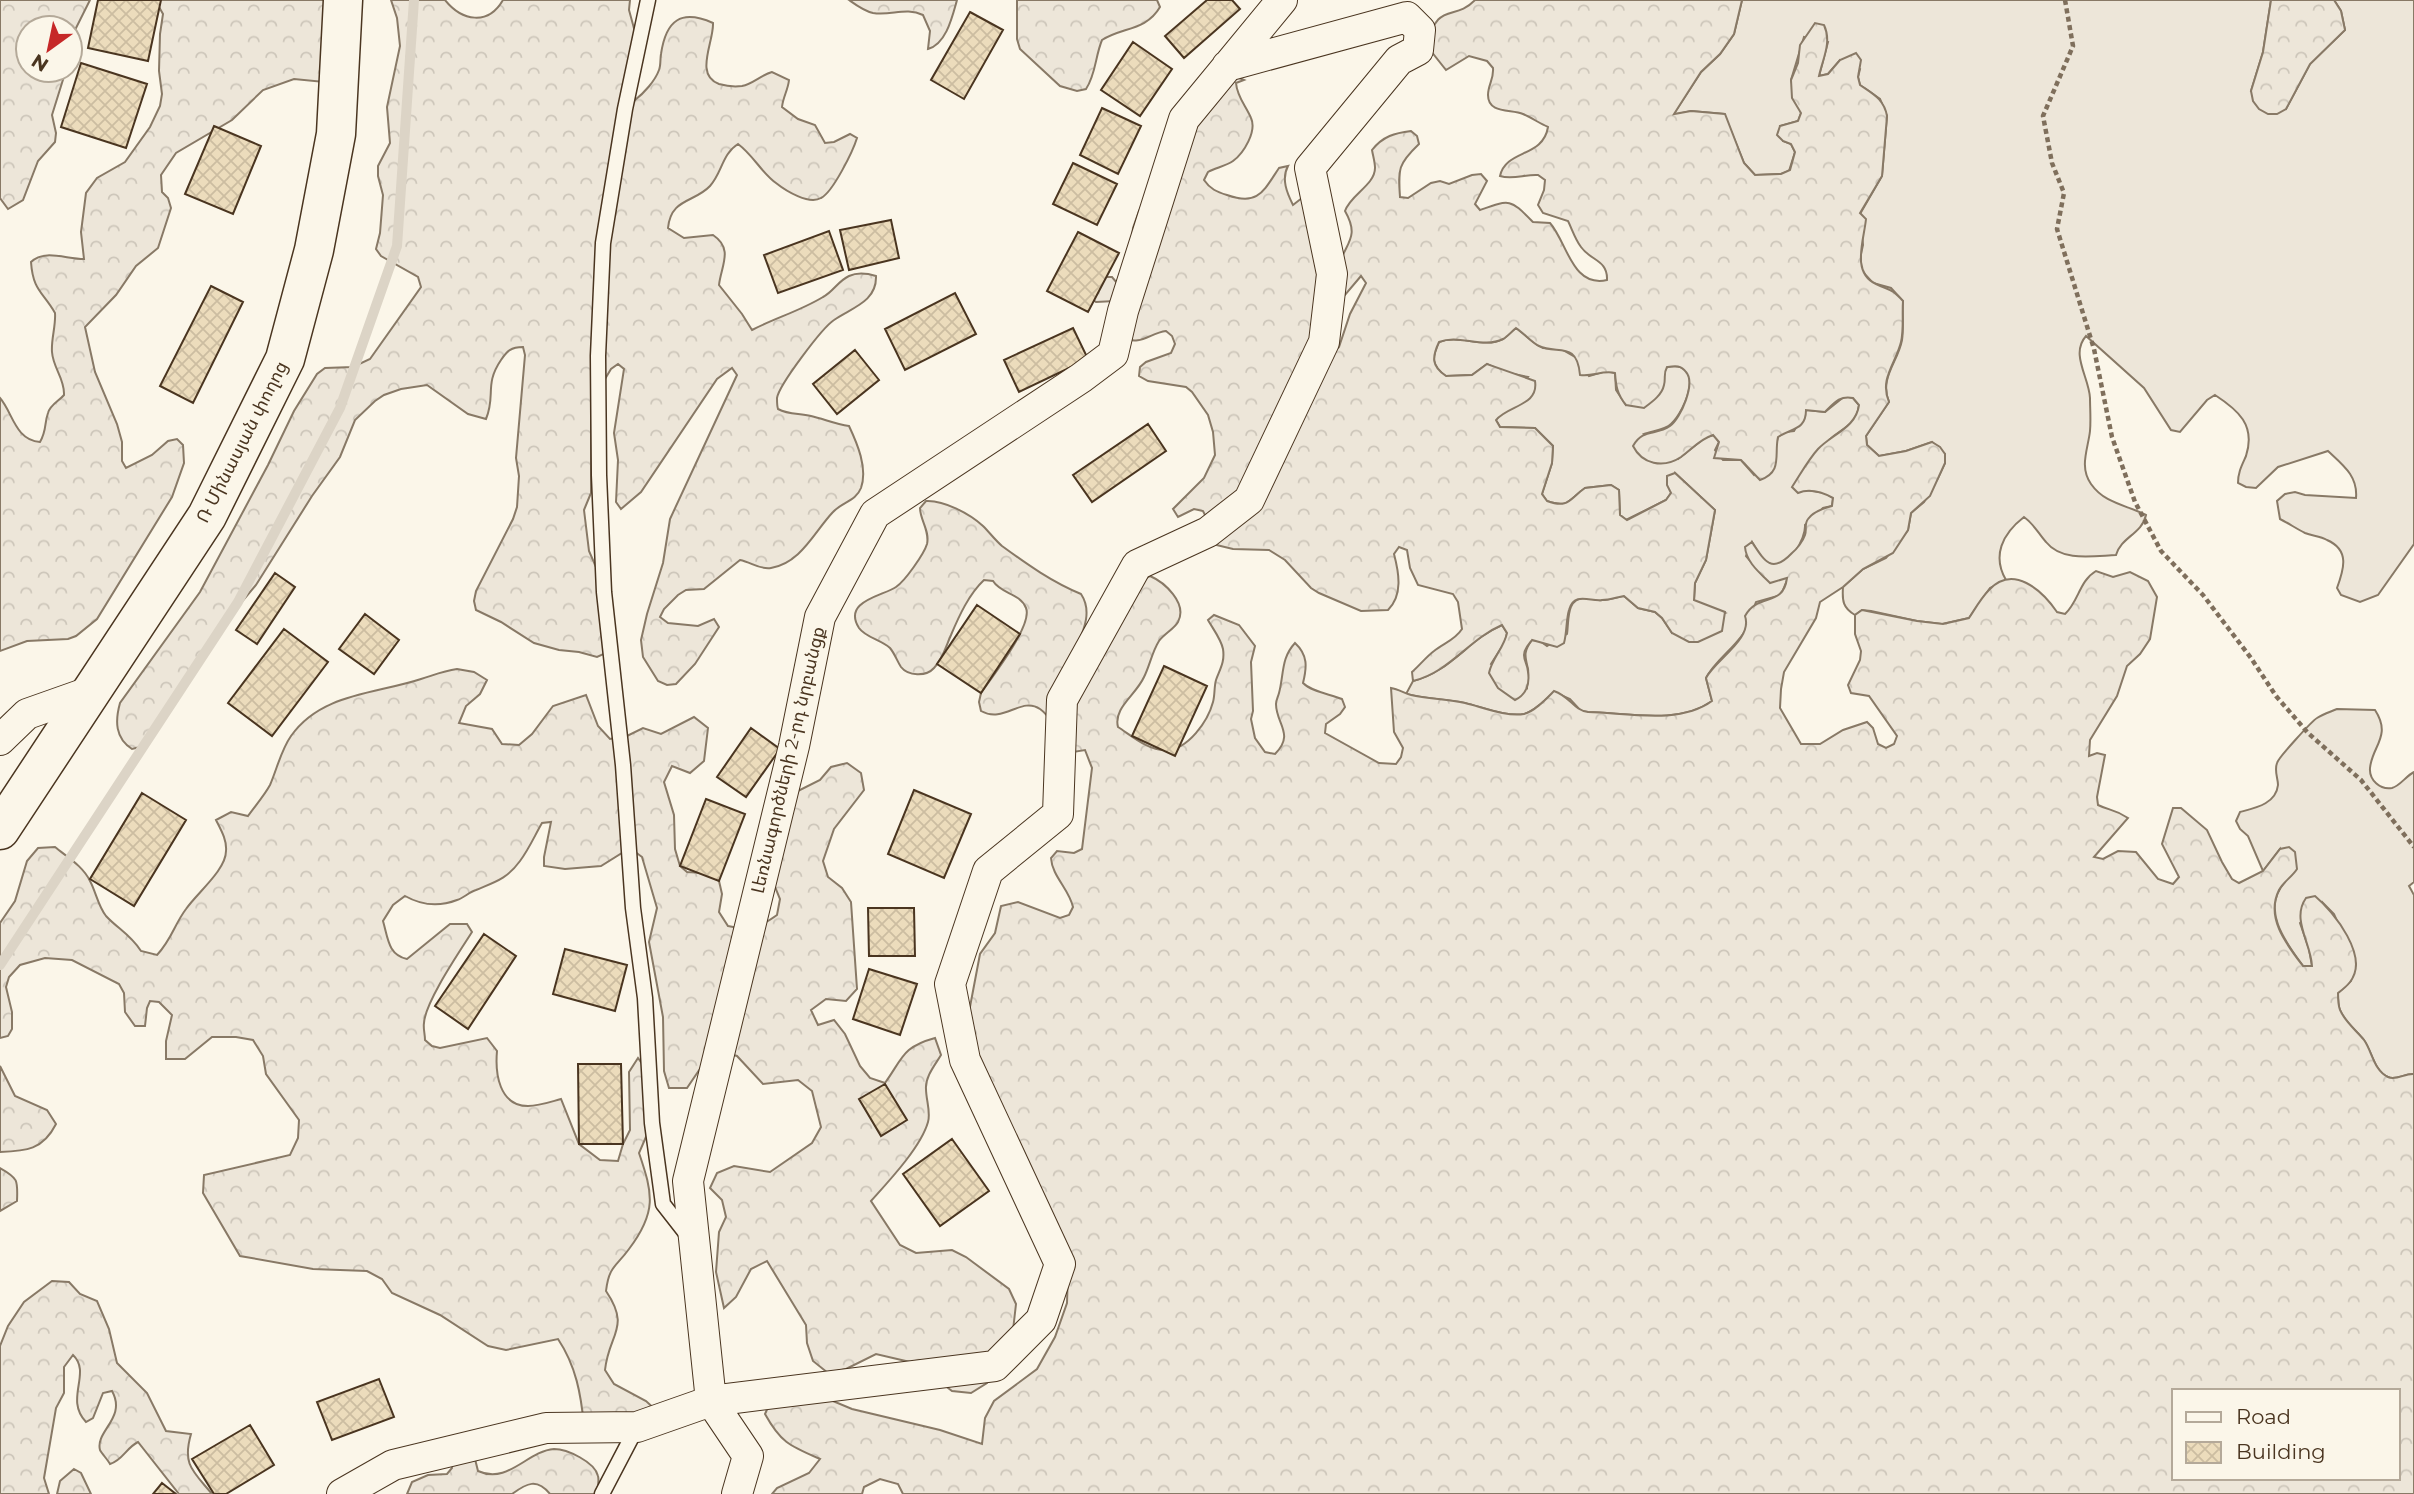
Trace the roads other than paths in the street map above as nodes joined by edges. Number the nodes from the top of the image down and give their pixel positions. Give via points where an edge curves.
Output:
1 (343, 0) edge
2 (648, 0) edge
3 (1282, 0) edge
4 (1227, 66) junction
5 (92, 691) junction
6 (0, 740) edge
7 (0, 830) edge
8 (695, 1245) junction
9 (711, 1401) junction
10 (637, 1427) junction
11 (342, 1494) edge
12 (602, 1494) edge
13 (737, 1494) edge

1 - 5 street, Ռ Մինասյան փողոց via 336,134 314,250 285,359 207,516
2 - 8 lane via 603,243 599,475 604,592 645,998 652,1123 663,1204
3 - 4 street, Լեռնագործների 2-րդ նրբանցք
4 - 8 street, Լեռնագործների 2-րդ նրբանցք via 1184,119 1113,354 875,514 820,617 794,746 688,1181
4 - 9 street via 1407,17 1420,30 1418,50 1399,60 1310,168 1332,274 1324,342 1250,500 1208,532 1138,565 1062,699 1058,814 989,871 950,984 965,1060 1060,1264 1041,1320 995,1366
5 - 6 street via 27,714
5 - 7 street, Ռ Մինասյան փողոց
8 - 9 street, Լեռնագործների 2-րդ նրբանցք
9 - 10 street
9 - 13 street, Լեռնագործների 2-րդ նրբանցք via 748,1457
10 - 11 street via 547,1428 393,1465
10 - 12 lane

